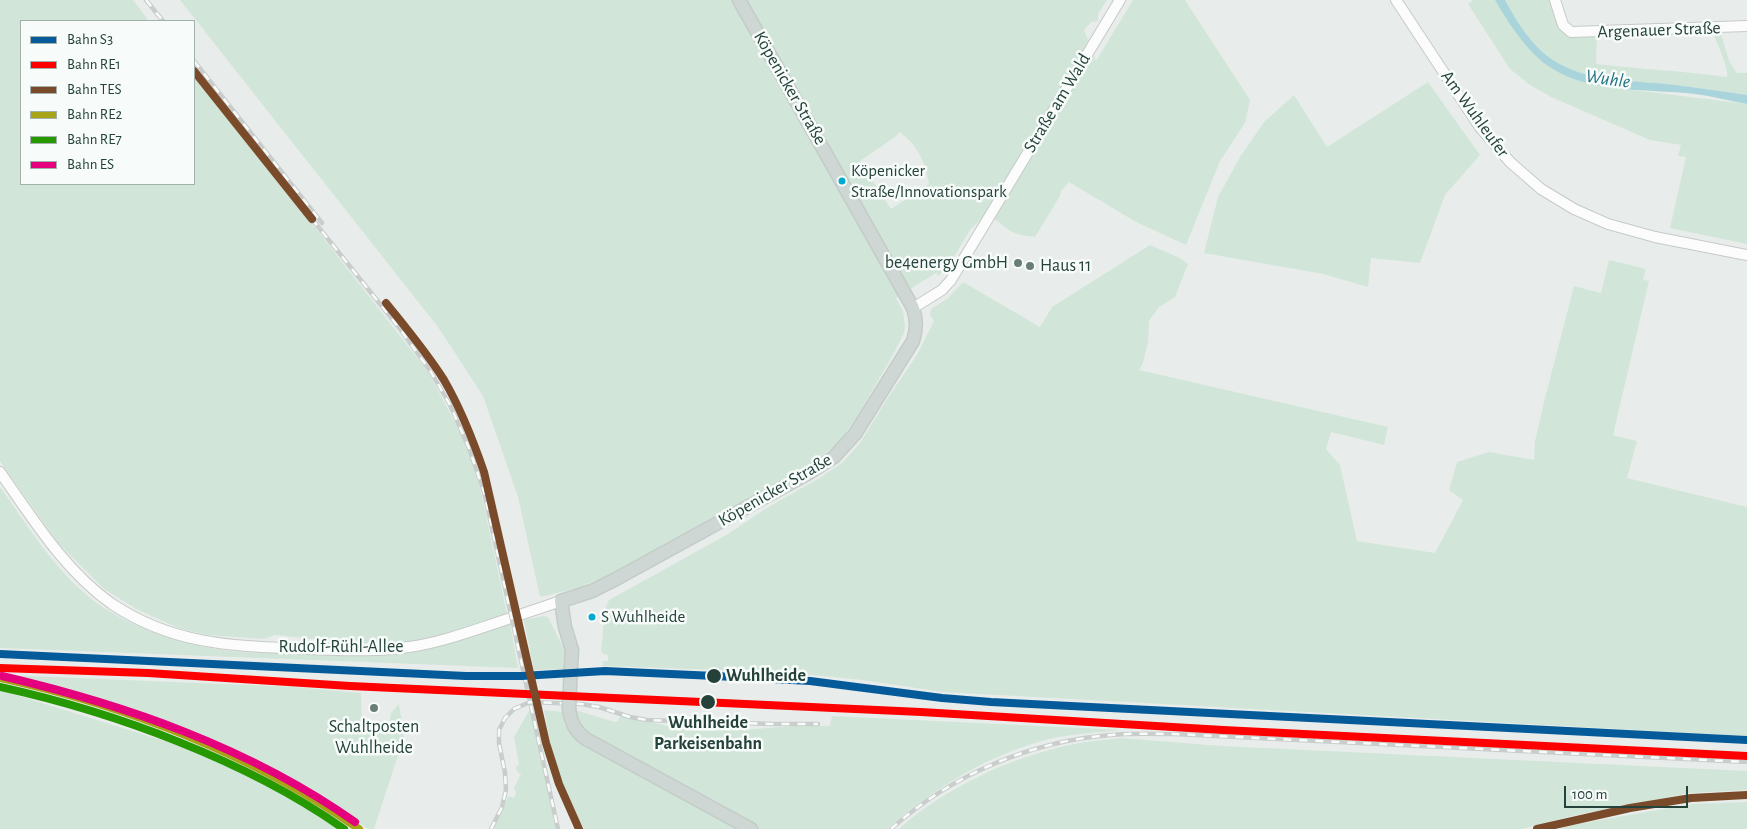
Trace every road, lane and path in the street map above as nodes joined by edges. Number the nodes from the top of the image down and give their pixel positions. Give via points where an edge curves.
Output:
1 (739, 0) edge
2 (1120, 0) edge
3 (1396, 0) edge
4 (1555, 0) edge
5 (1747, 26) edge
6 (1747, 256) edge
7 (913, 308) junction
8 (0, 472) edge
9 (561, 601) junction
10 (751, 829) edge

1 - 7 main road, Köpenicker Straße
2 - 7 street, Straße am Wald via 949,283
3 - 6 street, Am Wuhleufer via 1479,126 1510,162 1541,189 1608,224
4 - 5 street, Argenauer Straße via 1563,25 1571,32
7 - 9 main road, Köpenicker Straße via 917,319 913,341 855,434 834,456 809,473 616,579
8 - 9 street, Rudolf-Rühl-Allee via 60,554 111,603 176,635 201,642 259,647 393,649 444,640
9 - 10 main road, bridge via 572,650 569,710 574,729 586,739

